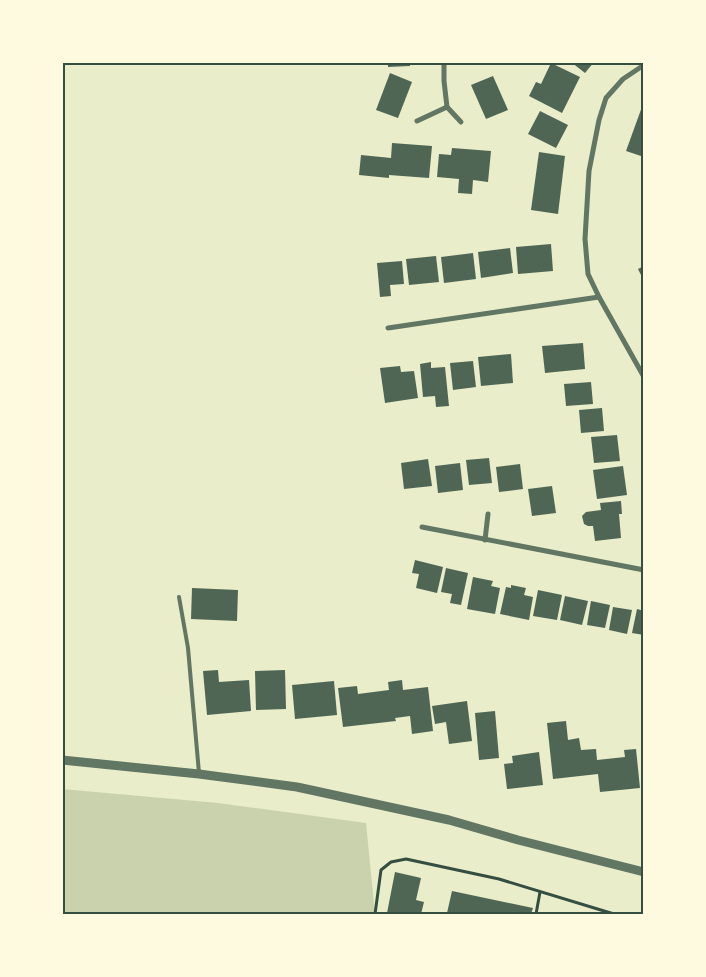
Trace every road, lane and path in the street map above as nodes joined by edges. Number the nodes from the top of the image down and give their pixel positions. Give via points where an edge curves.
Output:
1 (444, 62) edge
2 (644, 65) edge
3 (447, 107) junction
4 (417, 121) dead end
5 (461, 122) dead end
6 (598, 297) junction
7 (388, 328) dead end
8 (644, 377) edge
9 (488, 514) dead end
10 (422, 527) dead end
11 (484, 540) junction
12 (644, 570) edge
13 (179, 597) dead end
14 (62, 760) edge
15 (199, 774) junction
16 (644, 872) edge
17 (540, 892) junction
18 (375, 914) edge
19 (536, 914) edge
20 (614, 914) edge

1 - 3 street
2 - 6 street via 622,79 606,98 589,170 585,239 588,274
3 - 4 street
3 - 5 street
6 - 7 street
6 - 8 street
9 - 11 street
10 - 11 street
11 - 12 street
13 - 15 lane via 188,648
14 - 15 street
15 - 16 street via 297,787 364,801
17 - 18 path via 499,879 406,859 391,862 381,870
17 - 19 path
17 - 20 path

